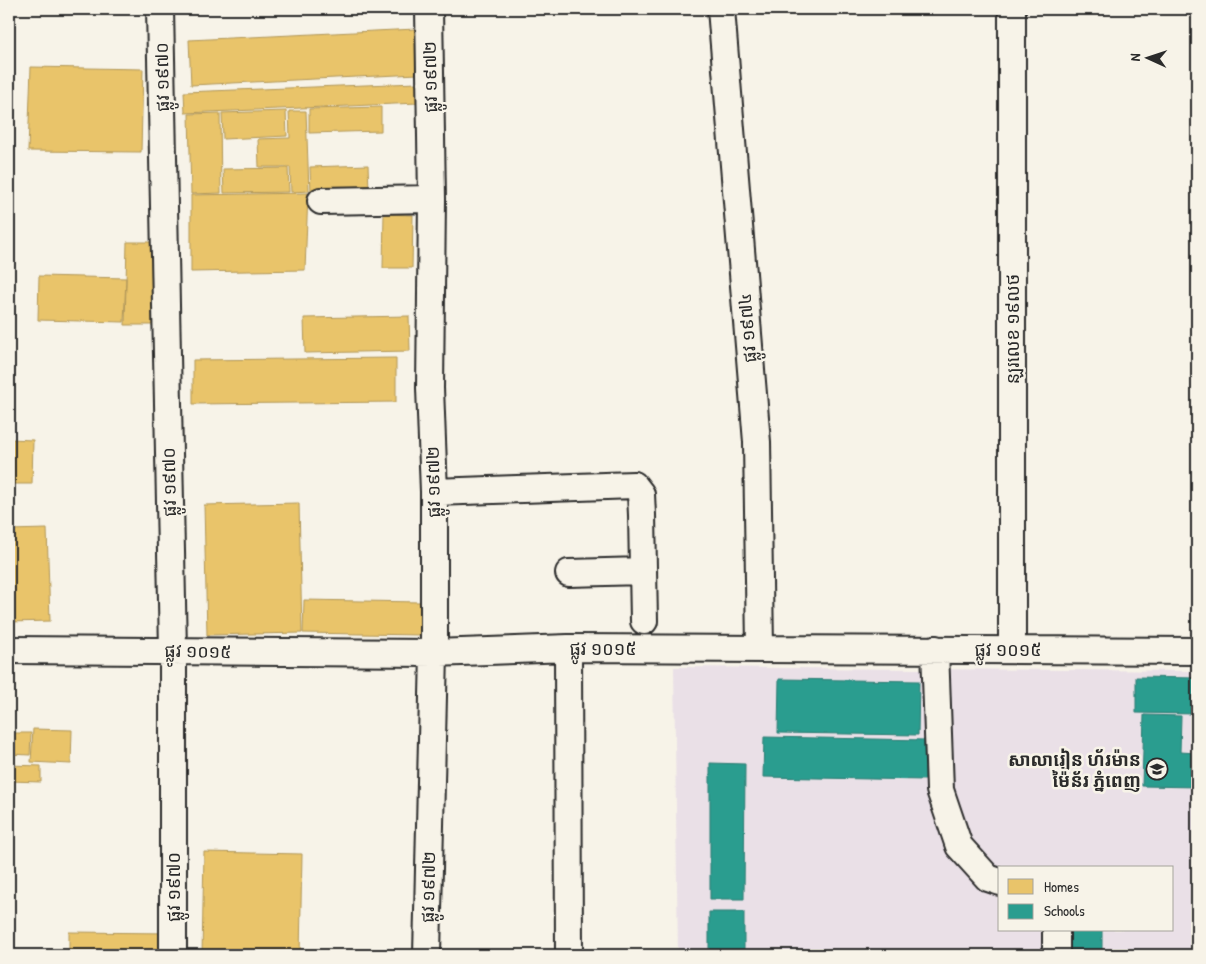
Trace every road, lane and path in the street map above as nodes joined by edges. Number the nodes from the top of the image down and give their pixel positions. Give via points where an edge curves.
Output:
1 (160, 9) edge
2 (429, 9) edge
3 (721, 9) edge
4 (1012, 9) edge
5 (432, 199) junction
6 (321, 201) dead end
7 (434, 492) junction
8 (642, 571) junction
9 (569, 574) dead end
10 (644, 621) dead end
11 (568, 648) junction
12 (760, 648) junction
13 (935, 649) junction
14 (1012, 649) junction
15 (9, 650) edge
16 (173, 650) junction
17 (1197, 651) edge
18 (434, 654) junction
19 (998, 881) edge
20 (1056, 932) edge
21 (173, 955) edge
22 (427, 955) edge
23 (569, 955) edge
24 (1056, 955) edge

1 - 16 street, ផ្លូវ ១៩៧០
2 - 5 street, ផ្លូវ ១៩៧២
3 - 12 street, ផ្លូវ ១៩៧៤ via 757,442
4 - 14 street, ន្ឡរលេខ ១៩លថ
5 - 6 street
5 - 7 street, ផ្លូវ ១៩៧២ via 430,388
7 - 8 street via 634,485 640,494
7 - 18 street, ផ្លូវ ១៩៧២
8 - 9 street
8 - 10 street
11 - 12 street, ផ្លូវ ១០១៥
11 - 18 street, ផ្លូវ ១០១៥
11 - 23 street
12 - 13 street, ផ្លូវ ១០១៥
13 - 14 street, ផ្លូវ ១០១៥
13 - 19 street via 940,790 959,846 988,878
14 - 17 street, ផ្លូវ ១០១៥
15 - 16 street, ផ្លូវ ១០១៥
16 - 18 street, ផ្លូវ ១០១៥
16 - 21 street, ផ្លូវ ១៩៧០
18 - 22 street, ផ្លូវ ១៩៧២
20 - 24 street

